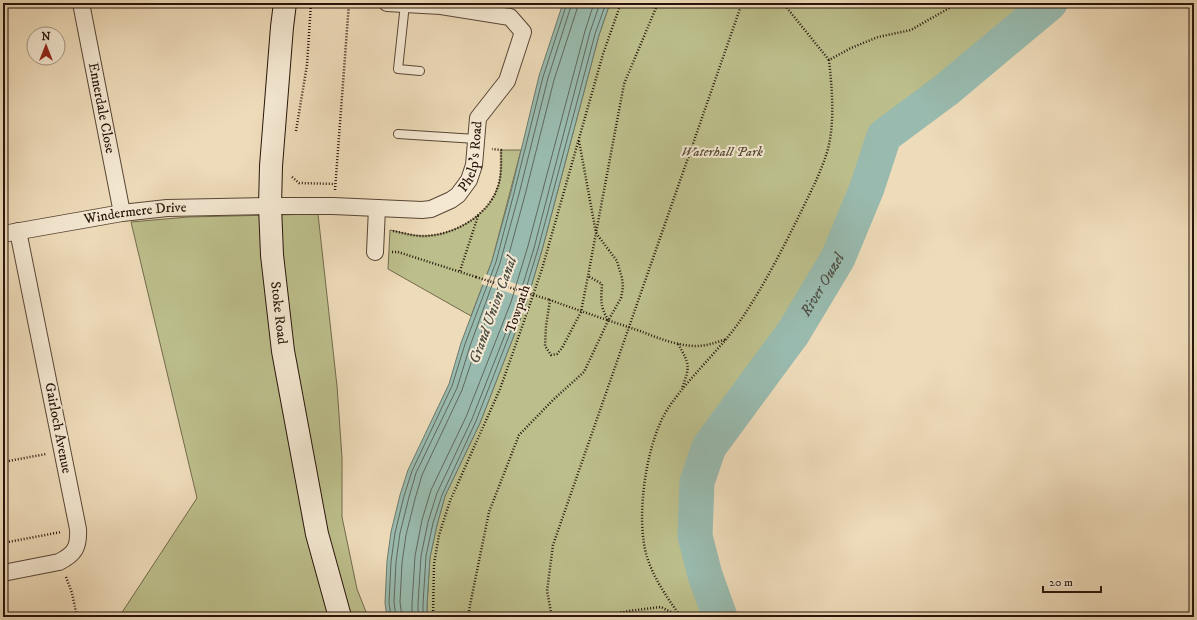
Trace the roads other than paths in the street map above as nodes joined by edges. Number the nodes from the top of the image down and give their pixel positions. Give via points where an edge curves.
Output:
1 (81, 3) edge
2 (285, 3) edge
3 (387, 3) edge
4 (405, 4) edge
5 (420, 72) dead end
6 (398, 134) dead end
7 (476, 139) junction
8 (270, 206) junction
9 (377, 208) junction
10 (122, 213) junction
11 (11, 233) edge
12 (375, 252) road end
13 (3, 573) edge
14 (340, 617) edge

1 - 10 street, Ennerdale Close
2 - 8 street, Stoke Road
3 - 4 street, Phelp's Road
4 - 5 lane via 398,69
4 - 7 street, Phelp's Road via 441,6 510,17 523,32 507,81 478,118
6 - 7 lane
7 - 9 street, Phelp's Road via 474,165 470,176 458,195 451,200 422,210
8 - 9 street, Phelp's Road
8 - 10 street, Windermere Drive via 167,208
8 - 14 street, Stoke Road via 272,255 282,350 318,534
9 - 12 street
10 - 11 street, Windermere Drive
11 - 13 street, Gairloch Avenue via 78,529 74,551 59,562

